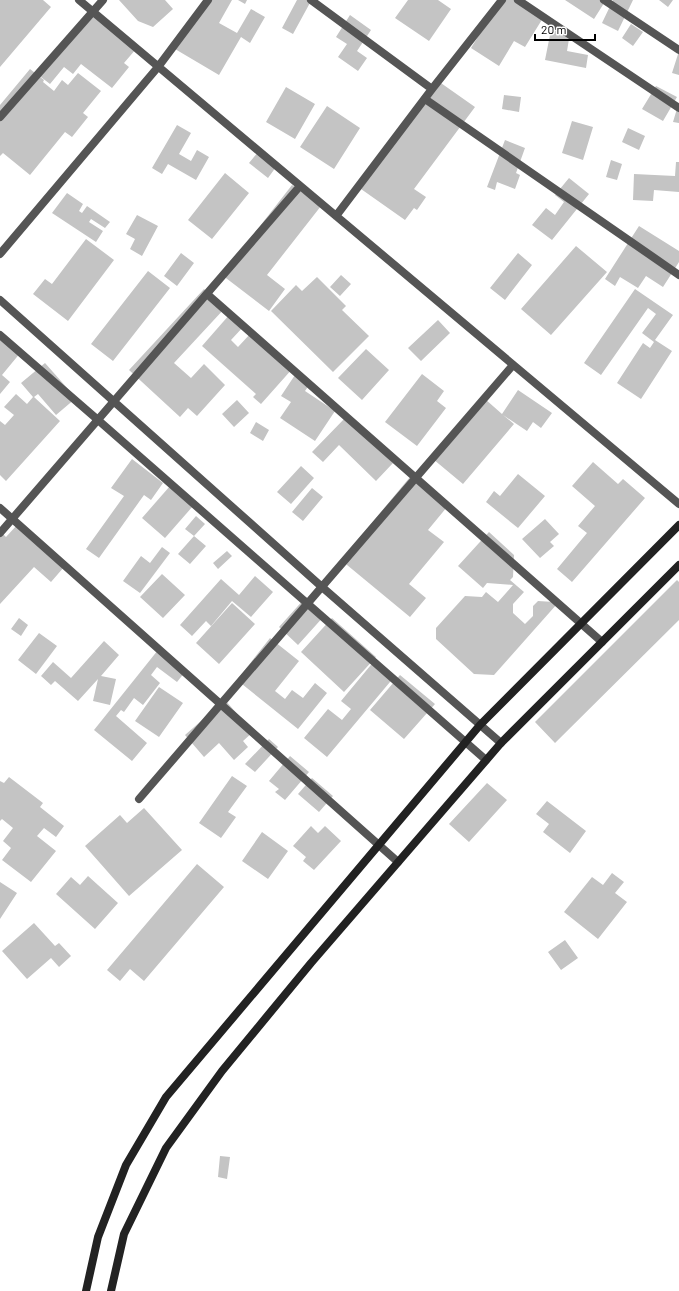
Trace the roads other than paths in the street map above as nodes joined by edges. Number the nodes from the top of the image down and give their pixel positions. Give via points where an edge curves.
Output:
1 (79, 0) edge
2 (103, 0) edge
3 (208, 0) edge
4 (311, 0) edge
5 (502, 0) edge
6 (518, 0) edge
7 (604, 0) edge
8 (93, 12) junction
9 (679, 50) edge
10 (158, 67) junction
11 (432, 89) junction
12 (425, 99) junction
13 (679, 108) edge
14 (0, 118) edge
15 (300, 186) junction
16 (336, 216) junction
17 (0, 254) edge
18 (679, 275) edge
19 (207, 294) junction
20 (0, 300) edge
21 (0, 336) edge
22 (513, 365) junction
23 (114, 401) junction
24 (98, 420) junction
25 (416, 479) junction
26 (679, 504) edge
27 (0, 508) edge
28 (12, 519) junction
29 (679, 525) edge
30 (0, 533) edge
31 (679, 565) edge
32 (322, 587) junction
33 (308, 603) junction
34 (581, 623) junction
35 (602, 642) junction
36 (221, 704) junction
37 (480, 725) junction
38 (466, 742) junction
39 (501, 743) junction
40 (486, 760) junction
41 (140, 799) dead end
42 (379, 844) junction
43 (398, 862) junction
44 (86, 1291) edge
45 (111, 1291) edge

1 - 8 street
2 - 8 street
3 - 10 street
4 - 11 street
5 - 11 street
6 - 13 street
7 - 9 street
8 - 10 street
8 - 14 street
10 - 15 street
10 - 17 street
11 - 12 street
12 - 16 street
12 - 18 street
15 - 16 street
15 - 19 street
16 - 22 street
19 - 23 street
19 - 25 street
20 - 23 street
21 - 24 street
22 - 25 street
22 - 26 street
23 - 24 street
23 - 32 street
24 - 28 street
24 - 33 street
25 - 32 street
25 - 34 street
27 - 28 street
28 - 30 street
28 - 36 street
29 - 34 main road
31 - 35 main road
32 - 33 street
32 - 37 street
33 - 36 street
33 - 38 street
34 - 35 street
34 - 37 main road
35 - 39 main road
36 - 41 street
36 - 42 street
37 - 38 main road
37 - 39 street
38 - 40 street
38 - 42 main road
39 - 40 main road
40 - 43 main road
42 - 43 street
42 - 44 main road via 166,1097 126,1165 98,1237
43 - 45 main road via 222,1071 166,1148 124,1234

